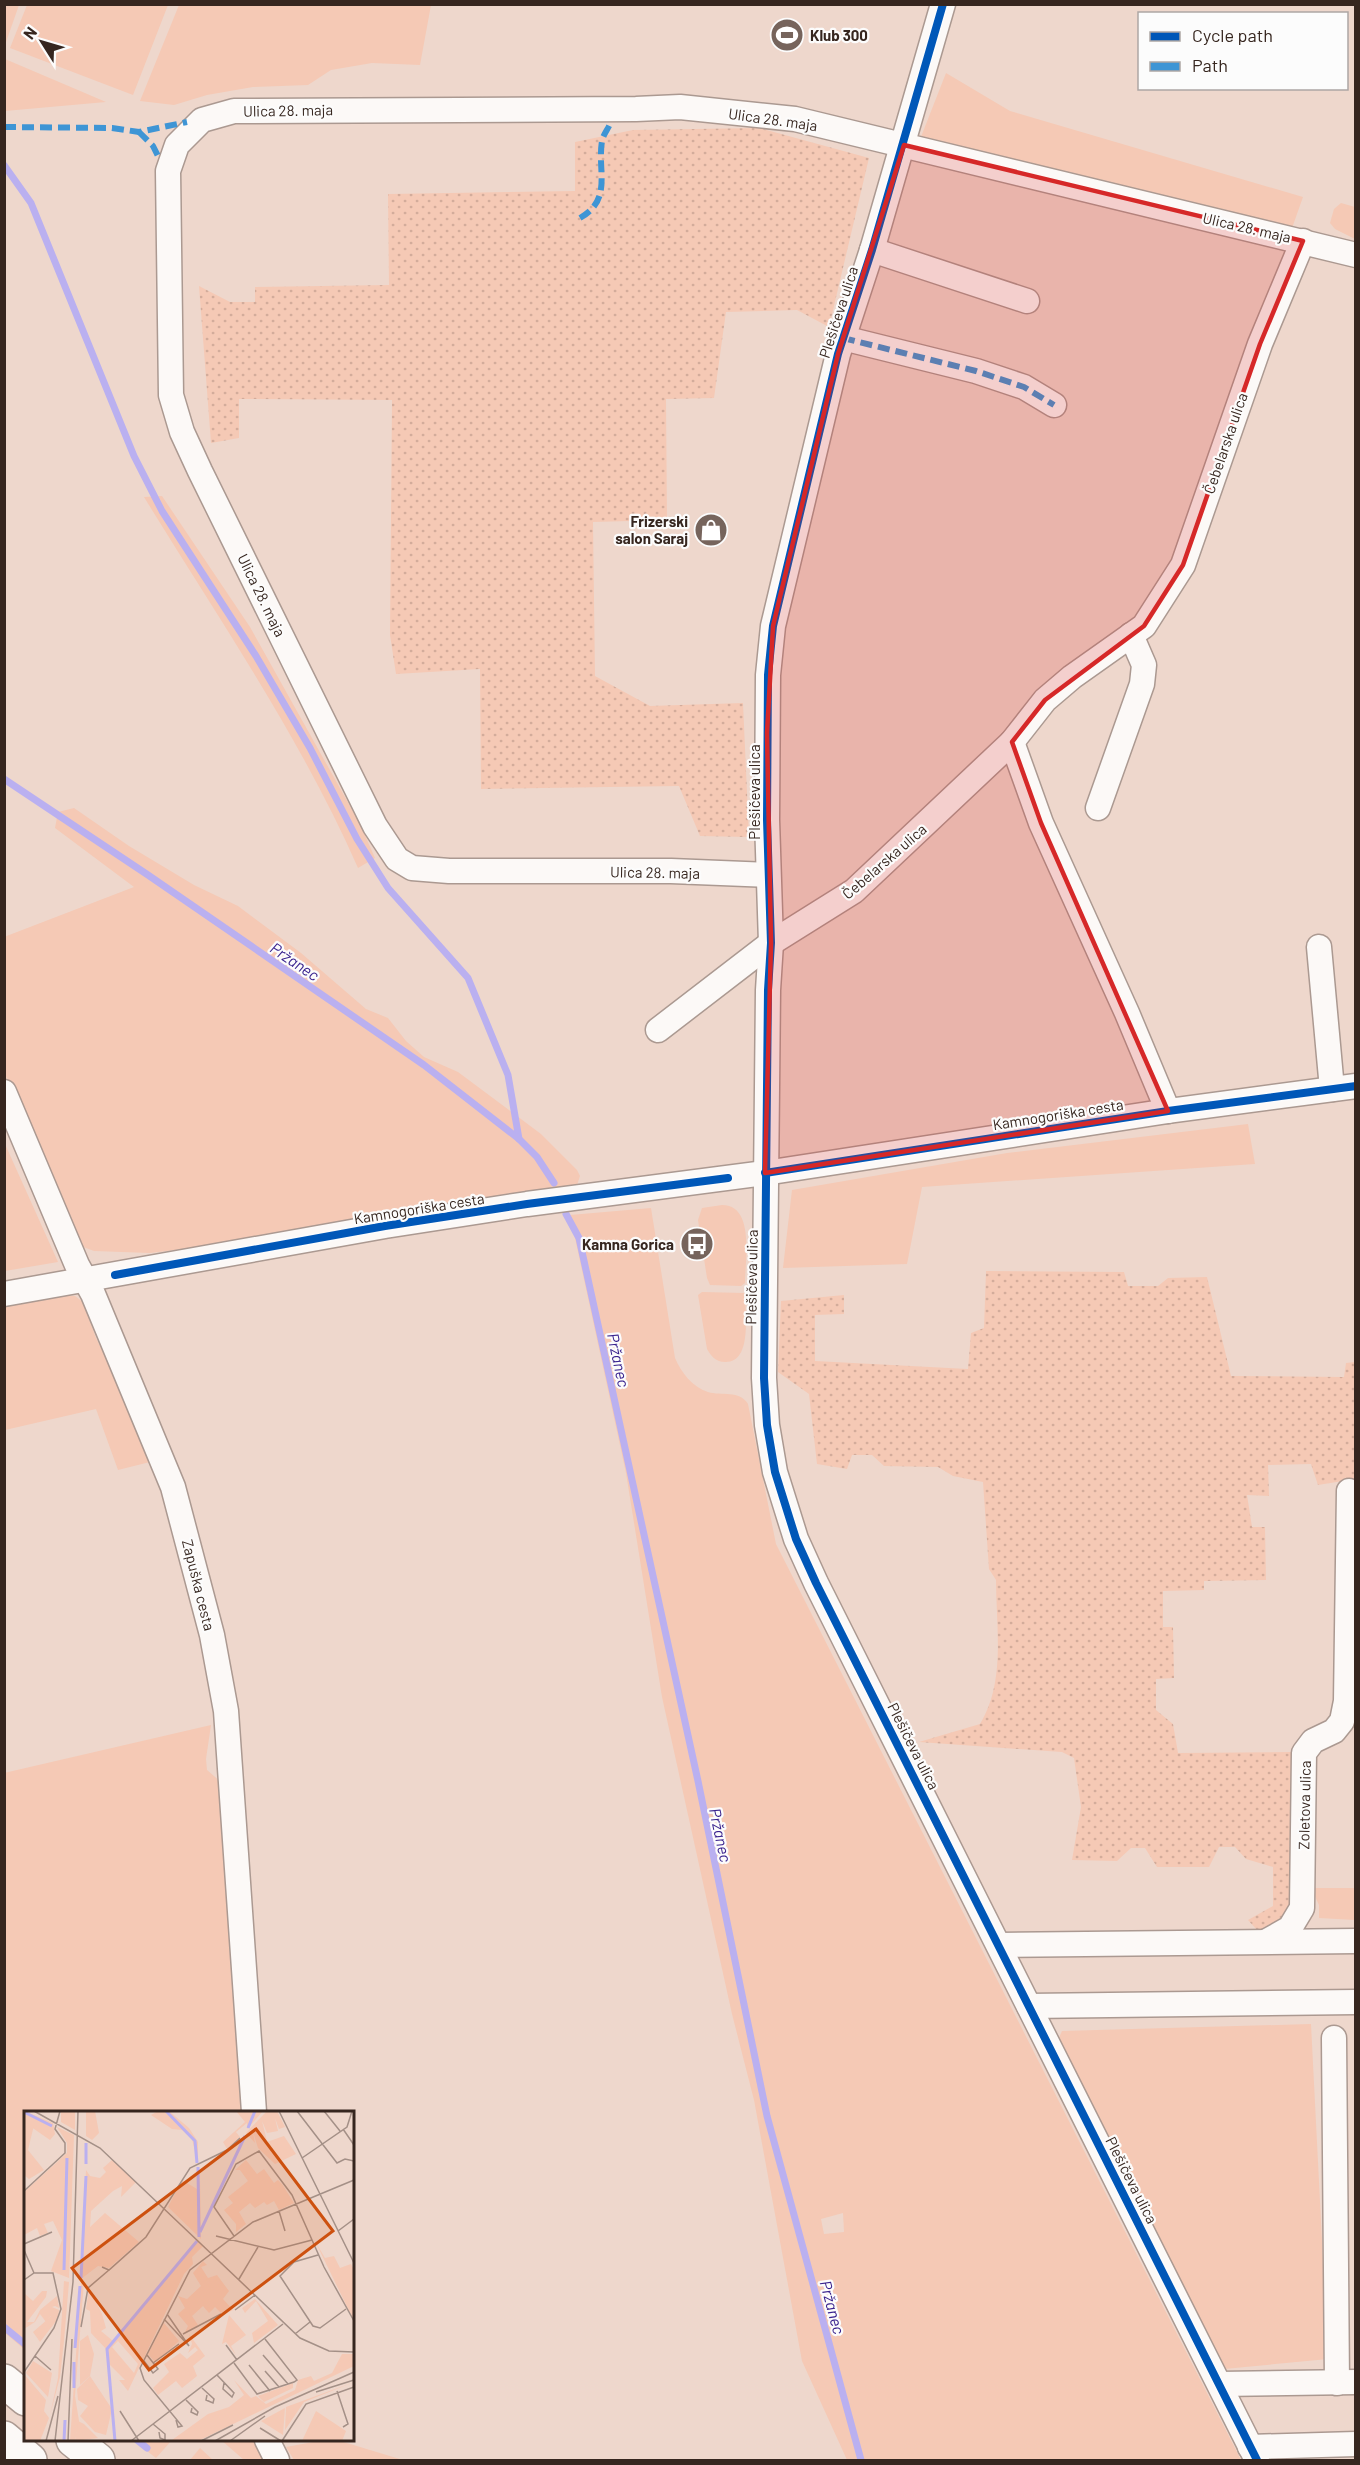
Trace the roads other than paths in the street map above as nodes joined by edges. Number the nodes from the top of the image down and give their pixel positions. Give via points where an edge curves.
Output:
1 (943, 4) edge
2 (904, 145) junction
3 (1303, 241) junction
4 (872, 250) junction
5 (1356, 255) edge
6 (1027, 301) dead end
7 (843, 338) junction
8 (1054, 405) dead end
9 (1131, 635) junction
10 (1012, 741) junction
11 (1098, 808) dead end
12 (768, 875) junction
13 (771, 943) junction
14 (1319, 947) dead end
15 (658, 1030) dead end
16 (1344, 1088) edge
17 (4, 1092) edge
18 (1168, 1111) junction
19 (765, 1173) junction
20 (86, 1280) junction
21 (4, 1294) edge
22 (1349, 1491) dead end
23 (1267, 1941) junction
24 (1356, 1941) edge
25 (1000, 1945) junction
26 (1356, 2002) edge
27 (1029, 2006) junction
28 (1334, 2038) dead end
29 (254, 2111) edge
30 (4, 2381) edge
31 (1346, 2383) edge
32 (1220, 2384) junction
33 (24, 2396) edge
34 (4, 2439) edge
35 (75, 2441) edge
36 (268, 2441) edge
37 (1356, 2444) edge
38 (1254, 2454) edge
39 (30, 2460) edge
40 (98, 2460) edge
41 (277, 2460) edge

1 - 2 street, Plešičeva ulica
2 - 3 street, Ulica 28. maja
2 - 4 street, Plešičeva ulica
2 - 12 street, Ulica 28. maja via 795,119 680,107 234,111 202,120 177,145 168,171 171,395 182,432 375,826 397,859 412,868 449,871
3 - 5 street, Ulica 28. maja
3 - 9 street, Čebelarska ulica via 1260,344 1183,565 1144,626
4 - 6 street, Plešičeva ulica
4 - 7 street, Plešičeva ulica
7 - 8 street, Plešičeva ulica via 976,371 1024,387
7 - 12 street, Plešičeva ulica via 773,627 768,687
9 - 10 street, Čebelarska ulica via 1045,700
9 - 11 street via 1144,665 1142,684
10 - 13 street, Čebelarska ulica via 854,891
10 - 18 street via 1041,823
12 - 13 street, Plešičeva ulica
13 - 15 street, Čebelarska ulica
13 - 19 street, Plešičeva ulica
14 - 16 street, Kamnogoriška cesta
16 - 18 street, Kamnogoriška cesta
17 - 20 street, Zapuška cesta
18 - 19 street, Kamnogoriška cesta
19 - 20 street, Kamnogoriška cesta via 385,1226
19 - 25 street, Plešičeva ulica via 764,1378 775,1472 796,1539 812,1574
20 - 21 street, Kamnogoriška cesta
20 - 29 street, Zapuška cesta via 173,1487 212,1635 226,1711
22 - 23 street, Zoletova ulica via 1346,1701 1342,1721 1334,1731 1313,1742 1304,1753 1302,1908 1290,1928
23 - 24 street
23 - 25 street
25 - 27 street, Plešičeva ulica
26 - 27 street
27 - 32 street, Plešičeva ulica
28 - 31 street
30 - 33 highway
31 - 32 street
32 - 38 street, Plešičeva ulica
34 - 39 highway
35 - 40 highway
36 - 41 street
37 - 38 street, Plešičeva ulica

